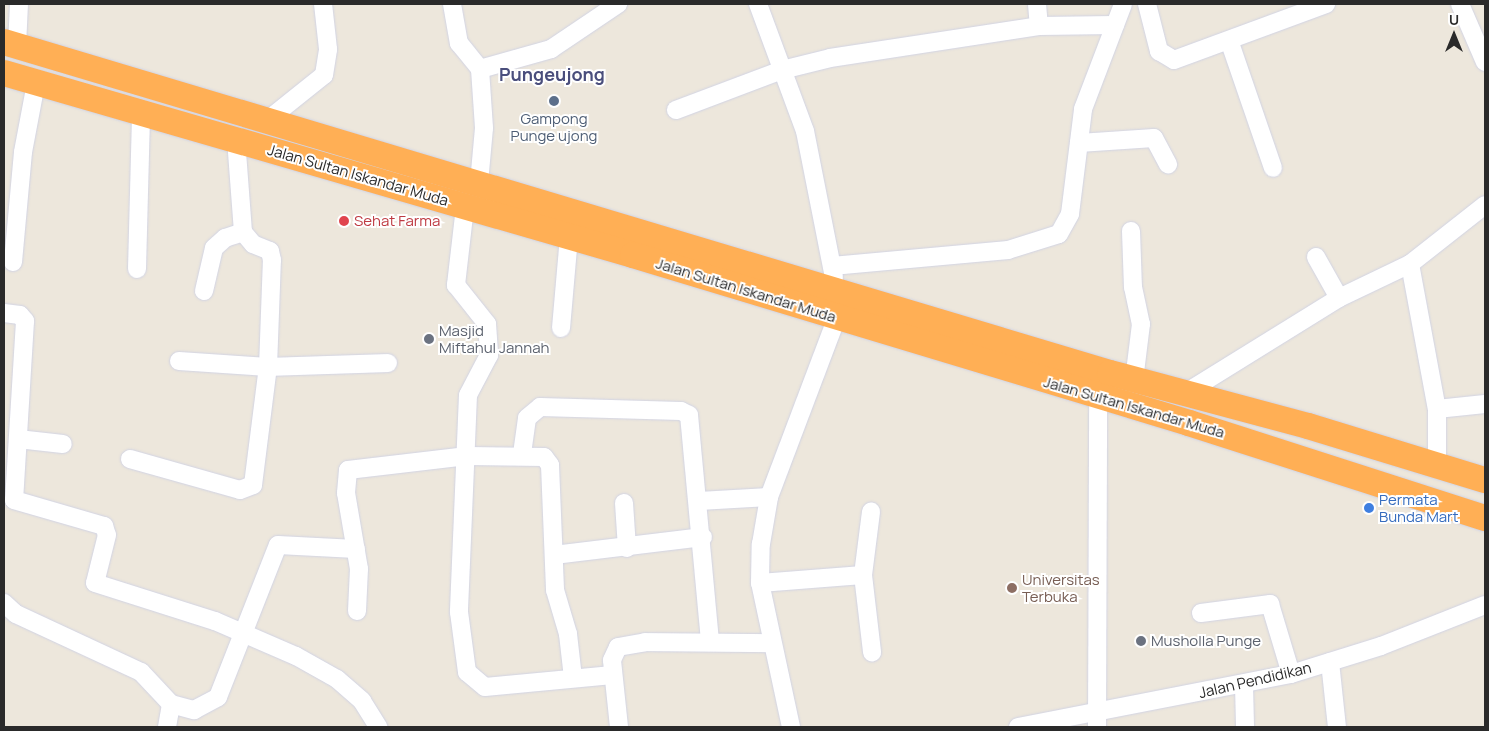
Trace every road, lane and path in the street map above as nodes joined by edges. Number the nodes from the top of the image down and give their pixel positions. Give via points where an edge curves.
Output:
1 (19, 4) edge
2 (323, 4) edge
3 (452, 4) edge
4 (618, 4) edge
5 (758, 4) edge
6 (1037, 4) edge
7 (1123, 4) edge
8 (1147, 4) edge
9 (1326, 4) edge
10 (1460, 4) edge
11 (1115, 25) junction
12 (1039, 26) junction
13 (1230, 43) junction
14 (10, 44) edge
15 (1485, 62) edge
16 (480, 69) junction
17 (782, 70) junction
18 (4, 73) edge
19 (36, 83) junction
20 (676, 110) dead end
21 (141, 112) junction
22 (269, 119) junction
23 (236, 139) junction
24 (1079, 142) junction
25 (1168, 164) dead end
26 (1273, 168) dead end
27 (479, 183) junction
28 (1485, 205) edge
29 (466, 206) junction
30 (1131, 231) dead end
31 (243, 232) junction
32 (569, 237) junction
33 (637, 244) junction
34 (1316, 257) dead end
35 (13, 262) dead end
36 (1410, 264) junction
37 (136, 269) dead end
38 (834, 278) junction
39 (204, 292) dead end
40 (1339, 298) junction
41 (4, 313) edge
42 (837, 317) junction
43 (561, 328) dead end
44 (179, 361) dead end
45 (388, 363) dead end
46 (268, 367) junction
47 (1134, 380) junction
48 (1184, 394) junction
49 (1098, 396) junction
50 (1485, 404) edge
51 (1436, 409) junction
52 (18, 439) junction
53 (63, 444) dead end
54 (522, 454) junction
55 (467, 456) junction
56 (130, 459) dead end
57 (1437, 464) junction
58 (1485, 480) edge
59 (769, 497) junction
60 (699, 501) junction
61 (624, 503) dead end
62 (871, 512) dead end
63 (1485, 518) edge
64 (703, 537) junction
65 (628, 548) junction
66 (356, 549) junction
67 (554, 555) junction
68 (863, 575) junction
69 (760, 583) junction
70 (4, 603) edge
71 (1485, 605) edge
72 (357, 611) dead end
73 (1201, 613) dead end
74 (245, 632) junction
75 (710, 642) junction
76 (771, 643) junction
77 (872, 652) dead end
78 (1330, 662) junction
79 (1291, 674) junction
80 (612, 675) junction
81 (573, 678) junction
82 (1244, 685) junction
83 (171, 704) junction
84 (1097, 719) edge
85 (167, 727) edge
86 (378, 727) edge
87 (619, 727) edge
88 (791, 727) edge
89 (1018, 727) edge
90 (1245, 727) edge
91 (1337, 727) edge

1 - 14 street
2 - 22 street via 328,49 324,75
3 - 16 street via 460,43
4 - 16 street via 551,49
5 - 17 street
6 - 12 street
7 - 11 street
8 - 13 street via 1159,51 1168,59 1180,60
9 - 13 street
10 - 15 street
11 - 12 street via 1082,22
11 - 24 street via 1083,109
12 - 17 street via 830,58
13 - 26 street
14 - 22 highway, Jalan Sultan Iskandar Muda
16 - 27 street via 484,128
17 - 20 street
17 - 38 street via 805,131
18 - 19 highway, Jalan Sultan Iskandar Muda
19 - 21 highway, Jalan Sultan Iskandar Muda
19 - 35 street via 23,152
21 - 23 highway, Jalan Sultan Iskandar Muda
21 - 37 street
22 - 27 highway, Jalan Sultan Iskandar Muda
23 - 29 highway, Jalan Sultan Iskandar Muda
23 - 31 street
24 - 25 street via 1154,138
24 - 38 street via 1068,221 1048,241
27 - 33 highway, Jalan Sultan Iskandar Muda
28 - 36 street
29 - 32 highway, Jalan Sultan Iskandar Muda
29 - 55 street via 456,285 487,324 489,355 470,388
30 - 47 street via 1133,287 1141,324
31 - 39 street via 225,238 214,248
31 - 46 street via 253,244 270,251 272,260
32 - 33 highway, Jalan Sultan Iskandar Muda
32 - 43 street
33 - 38 highway, Jalan Sultan Iskandar Muda
33 - 42 highway, Jalan Sultan Iskandar Muda
34 - 40 street
36 - 40 street
36 - 51 street
38 - 47 highway, Jalan Sultan Iskandar Muda
40 - 48 street
41 - 52 street via 20,315 25,321
42 - 49 highway, Jalan Sultan Iskandar Muda
42 - 59 street
44 - 46 street
45 - 46 street
46 - 56 street via 251,487 240,490
47 - 48 highway, Jalan Sultan Iskandar Muda
48 - 57 highway, Jalan Sultan Iskandar Muda
49 - 63 highway, Jalan Sultan Iskandar Muda
49 - 84 street
50 - 51 street
51 - 57 street
52 - 53 street
52 - 74 street via 14,500 98,523 106,530 96,583
54 - 55 street
54 - 60 street via 528,418 540,407 685,411 689,415
54 - 67 street via 548,459
55 - 66 street via 348,470 346,493
55 - 81 street via 459,612 467,672 484,687
57 - 58 highway, Jalan Sultan Iskandar Muda
59 - 60 street
59 - 69 street
60 - 64 street
61 - 65 street
62 - 68 street
64 - 65 street
64 - 75 street
65 - 67 street
66 - 72 street
66 - 74 street via 278,545
67 - 81 street via 555,590 568,634
68 - 69 street
68 - 77 street
69 - 76 street
70 - 83 street via 16,614 141,672
71 - 78 street, Jalan Pendidikan
73 - 79 street via 1270,604
74 - 83 street via 211,704 194,710
74 - 86 street via 337,679 362,701
75 - 76 street
75 - 80 street via 622,646 612,655
76 - 88 street
78 - 79 street, Jalan Pendidikan
78 - 91 street
79 - 82 street, Jalan Pendidikan
80 - 81 street
80 - 87 street
82 - 84 street, Jalan Pendidikan
82 - 90 street
83 - 85 street
84 - 89 street, Jalan Pendidikan

